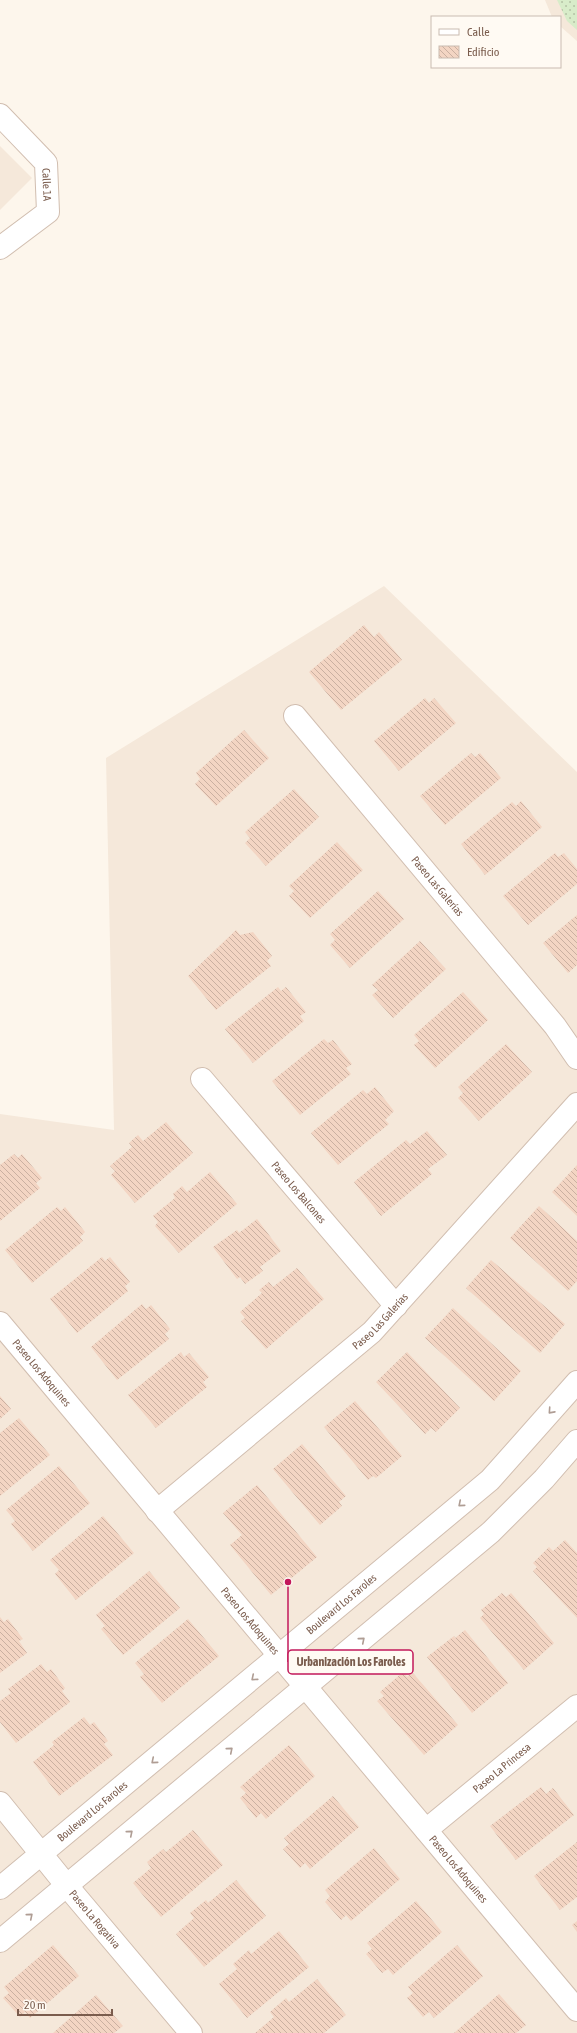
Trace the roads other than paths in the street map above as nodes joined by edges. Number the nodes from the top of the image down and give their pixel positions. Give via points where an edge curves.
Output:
1 (0, 115) edge
2 (0, 248) edge
3 (295, 716) dead end
4 (577, 1058) edge
5 (202, 1079) dead end
6 (577, 1104) edge
7 (396, 1306) junction
8 (0, 1323) edge
9 (577, 1382) edge
10 (577, 1441) edge
11 (157, 1511) junction
12 (279, 1657) junction
13 (306, 1686) junction
14 (577, 1706) edge
15 (0, 1803) edge
16 (426, 1830) junction
17 (42, 1853) junction
18 (67, 1886) junction
19 (0, 1888) edge
20 (0, 1941) edge
21 (577, 2010) edge
22 (192, 2033) edge

1 - 2 street, Calle 1A via 46,163 48,212
3 - 4 street, Paseo Las Galerías via 555,1026
5 - 7 street, Paseo Los Balcones
6 - 7 street, Paseo Las Galerías
7 - 11 street, Paseo Las Galerías via 372,1332
8 - 11 street, Paseo Los Adoquines
9 -> 12 street, Boulevard Los Faroles via 490,1480
13 -> 10 street via 491,1532 544,1479
11 - 12 street, Paseo Los Adoquines
12 - 13 street, Paseo Los Adoquines
12 -> 17 street, Boulevard Los Faroles
13 - 16 street, Paseo Los Adoquines
18 -> 13 street
14 - 16 street, Paseo La Princesa
15 - 17 street, Paseo La Rogativa
16 - 21 street, Paseo Los Adoquines
17 - 18 street, Paseo La Rogativa
17 - 19 street, Boulevard Los Faroles
20 -> 18 street
18 - 22 street, Paseo La Rogativa

